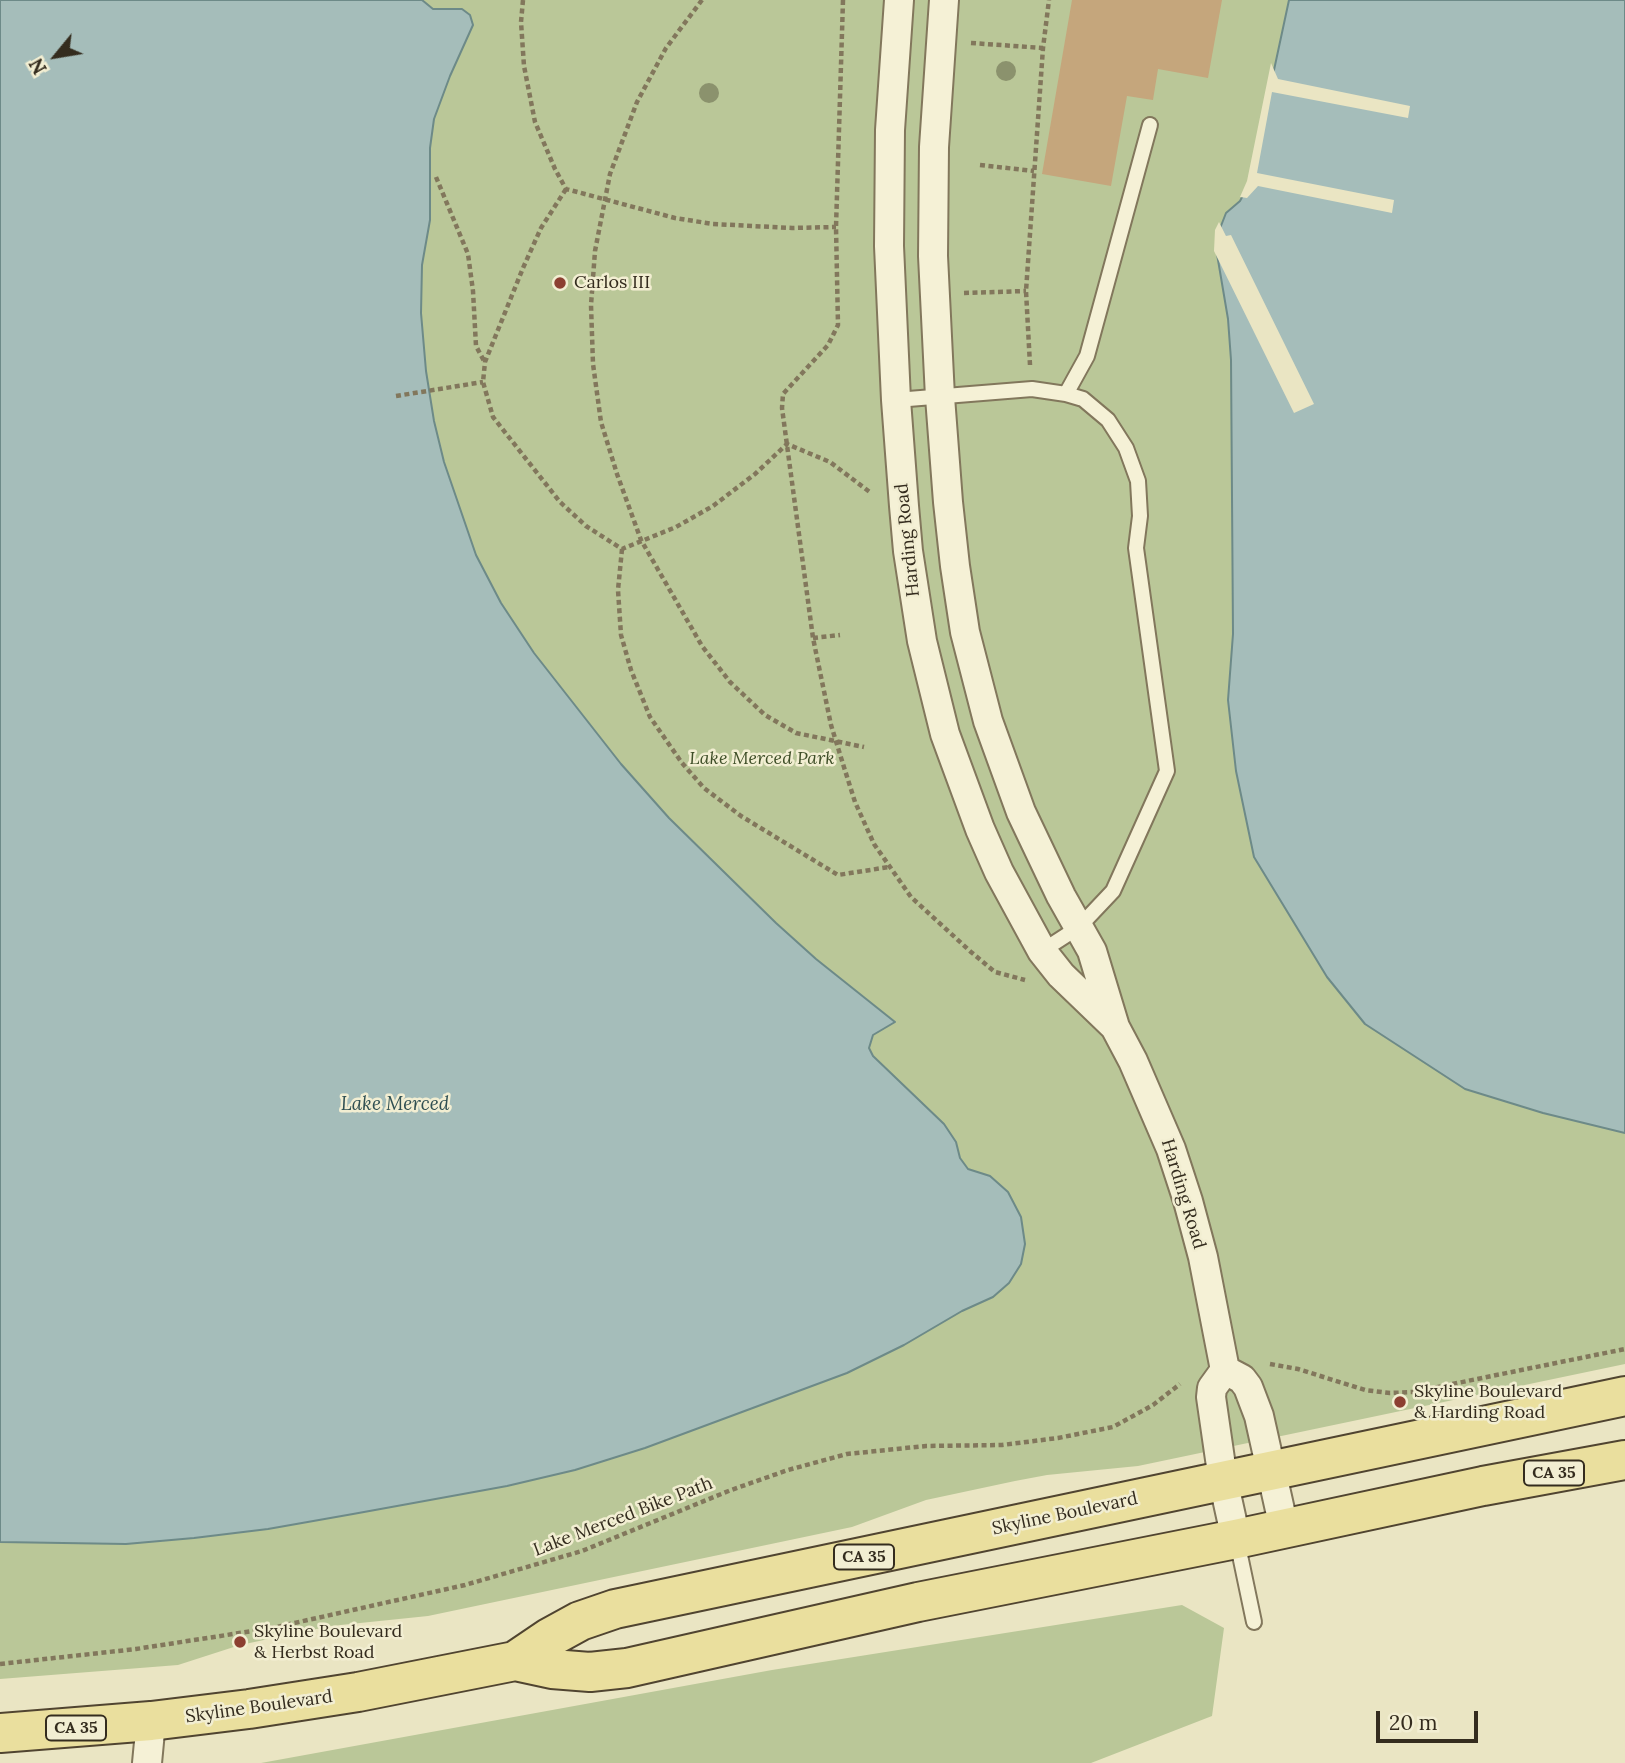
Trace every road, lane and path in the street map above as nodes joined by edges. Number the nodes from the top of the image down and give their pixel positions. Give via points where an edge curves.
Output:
1 (523, 0) edge
2 (702, 0) edge
3 (844, 0) edge
4 (899, 0) edge
5 (944, 0) edge
6 (1049, 0) edge
7 (940, 42) junction
8 (1043, 48) junction
9 (1150, 125) dead end
10 (981, 165) dead end
11 (1034, 171) junction
12 (436, 177) dead end
13 (566, 189) junction
14 (604, 199) junction
15 (836, 227) junction
16 (1026, 291) junction
17 (935, 294) junction
18 (485, 362) junction
19 (483, 382) junction
20 (1032, 389) junction
21 (1066, 394) junction
22 (396, 396) dead end
23 (940, 397) junction
24 (896, 400) junction
25 (787, 444) junction
26 (904, 506) junction
27 (641, 540) junction
28 (622, 549) junction
29 (840, 635) dead end
30 (813, 638) junction
31 (836, 741) junction
32 (864, 747) dead end
33 (889, 867) junction
34 (1079, 927) junction
35 (1042, 951) junction
36 (1061, 975) junction
37 (1115, 1027) junction
38 (1625, 1349) edge
39 (1266, 1364) dead end
40 (1225, 1370) junction
41 (1182, 1382) dead end
42 (1625, 1396) edge
43 (1625, 1460) edge
44 (1272, 1470) junction
45 (1625, 1472) edge
46 (1223, 1480) junction
47 (1483, 1486) junction
48 (1284, 1528) junction
49 (1236, 1539) junction
50 (1254, 1622) dead end
51 (515, 1661) junction
52 (0, 1664) edge
53 (151, 1721) junction
54 (0, 1733) edge
55 (147, 1763) edge

1 - 13 path via 524,66 535,121
2 - 14 path via 666,48 637,102
3 - 15 path
4 - 24 street, Harding Road via 888,194
5 - 7 street, Harding Road
6 - 8 path
7 - 8 path
7 - 17 street, Harding Road via 933,194
8 - 11 path
9 - 21 lane via 1087,356
10 - 11 path
11 - 16 path
12 - 18 path via 468,254 476,346
13 - 14 path
13 - 18 path via 541,228
14 - 15 path via 713,224
14 - 27 path via 592,292 593,364 601,422
15 - 25 path via 838,325 828,345 783,394
16 - 17 path
16 - 20 path
17 - 23 street, Harding Road
18 - 19 path
19 - 22 path
19 - 28 path via 494,417 536,474 586,526
20 - 21 lane
20 - 23 lane
21 - 34 lane via 1083,399 1108,420 1126,448 1138,481 1136,548 1167,771 1113,891
23 - 24 lane
23 - 34 street, Harding Road via 955,566 979,688 1021,812
24 - 26 street, Harding Road
25 - 26 path via 830,462 886,505
25 - 27 path via 713,506
25 - 30 path
26 - 35 street, Harding Road via 922,641 945,734 994,862
27 - 28 path
27 - 31 path via 702,646 730,682 765,715 796,733
28 - 33 path via 618,590 621,635 650,717 682,763 704,788 741,816 838,875
29 - 30 path
30 - 31 path
31 - 32 path
31 - 33 path via 855,802
33 - 36 path via 911,897 995,972 1027,980
34 - 35 lane
34 - 37 street, Harding Road via 1092,951
35 - 36 street, Harding Road
36 - 37 street, Harding Road
37 - 40 street, Harding Road via 1152,1102 1188,1201
38 - 39 path via 1390,1393
40 - 44 street via 1248,1387
40 - 46 street via 1211,1397
41 - 52 path, Lake Merced Bike Path via 1113,1427 1002,1445 847,1454 731,1490 582,1551 465,1585 238,1634
42 - 44 main road, Skyline Boulevard / CA 35
43 - 47 main road, Skyline Boulevard / CA 35
44 - 46 main road, Skyline Boulevard / CA 35
44 - 48 street
45 - 47 main road
46 - 49 street
46 - 51 main road, Skyline Boulevard / CA 35 via 615,1609 580,1621
47 - 48 main road, Skyline Boulevard / CA 35
48 - 49 main road, Skyline Boulevard / CA 35
49 - 50 lane
49 - 51 main road, Skyline Boulevard / CA 35 via 918,1602 628,1668 590,1672
51 - 53 main road, Skyline Boulevard / CA 35 via 358,1692
53 - 54 main road, Skyline Boulevard / CA 35
53 - 55 street

